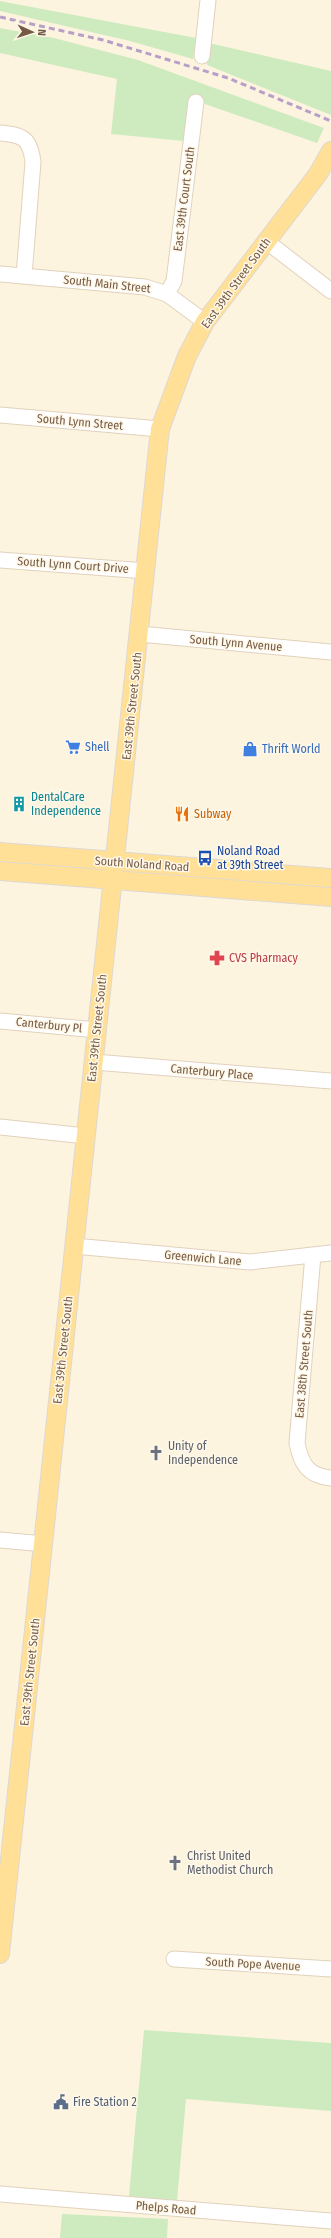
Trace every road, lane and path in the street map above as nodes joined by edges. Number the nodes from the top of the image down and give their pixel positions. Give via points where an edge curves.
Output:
1 (208, 0) edge
2 (202, 56) dead end
3 (196, 102) dead end
4 (0, 133) edge
5 (331, 151) edge
6 (266, 241) junction
7 (0, 274) edge
8 (24, 276) junction
9 (331, 291) edge
10 (167, 294) junction
11 (205, 322) junction
12 (0, 416) edge
13 (160, 429) junction
14 (0, 560) edge
15 (146, 571) junction
16 (140, 634) junction
17 (331, 652) edge
18 (0, 852) edge
19 (114, 870) junction
20 (0, 871) edge
21 (263, 873) junction
22 (331, 878) edge
23 (262, 891) junction
24 (331, 897) edge
25 (0, 1021) edge
26 (97, 1030) junction
27 (94, 1062) junction
28 (331, 1081) edge
29 (0, 1127) edge
30 (86, 1136) junction
31 (74, 1246) junction
32 (331, 1253) edge
33 (313, 1255) junction
34 (331, 1478) edge
35 (0, 1540) edge
36 (44, 1544) junction
37 (0, 1954) edge
38 (174, 1959) dead end
39 (331, 1969) edge
40 (0, 2194) edge
41 (331, 2221) edge

1 - 2 street
3 - 10 street, East 39th Court South via 174,282
4 - 8 street via 14,134 27,141 32,151
5 - 6 main road, East 39th Street South via 318,174
6 - 9 street
6 - 11 main road, East 39th Street South
7 - 8 street, South Main Street
8 - 10 street, South Main Street via 145,287
10 - 11 street, South Main Street
11 - 13 main road, East 39th Street South via 187,356
12 - 13 street, South Lynn Street
13 - 15 main road, East 39th Street South
14 - 15 street, South Lynn Court Drive
15 - 16 main road, East 39th Street South
16 - 17 street, South Lynn Avenue
16 - 19 main road, East 39th Street South
18 - 19 main road, South Noland Road
19 - 20 main road, South Noland Road
19 - 21 main road, South Noland Road
19 - 23 main road, South Noland Road
19 - 26 main road, East 39th Street South
21 - 22 main road, South Noland Road
21 - 23 main road
23 - 24 main road, South Noland Road
25 - 26 street, Canterbury Pl
26 - 27 main road, East 39th Street South
27 - 28 street, Canterbury Place
27 - 30 main road, East 39th Street South
29 - 30 street
30 - 31 main road, East 39th Street South
31 - 33 street, Greenwich Lane via 250,1262
31 - 36 main road, East 39th Street South
32 - 33 street, Greenwich Lane
33 - 34 street, East 38th Street South via 297,1443 301,1461 308,1470 324,1478
35 - 36 street
36 - 37 main road, East 39th Street South
38 - 39 street, South Pope Avenue
40 - 41 street, Phelps Road

